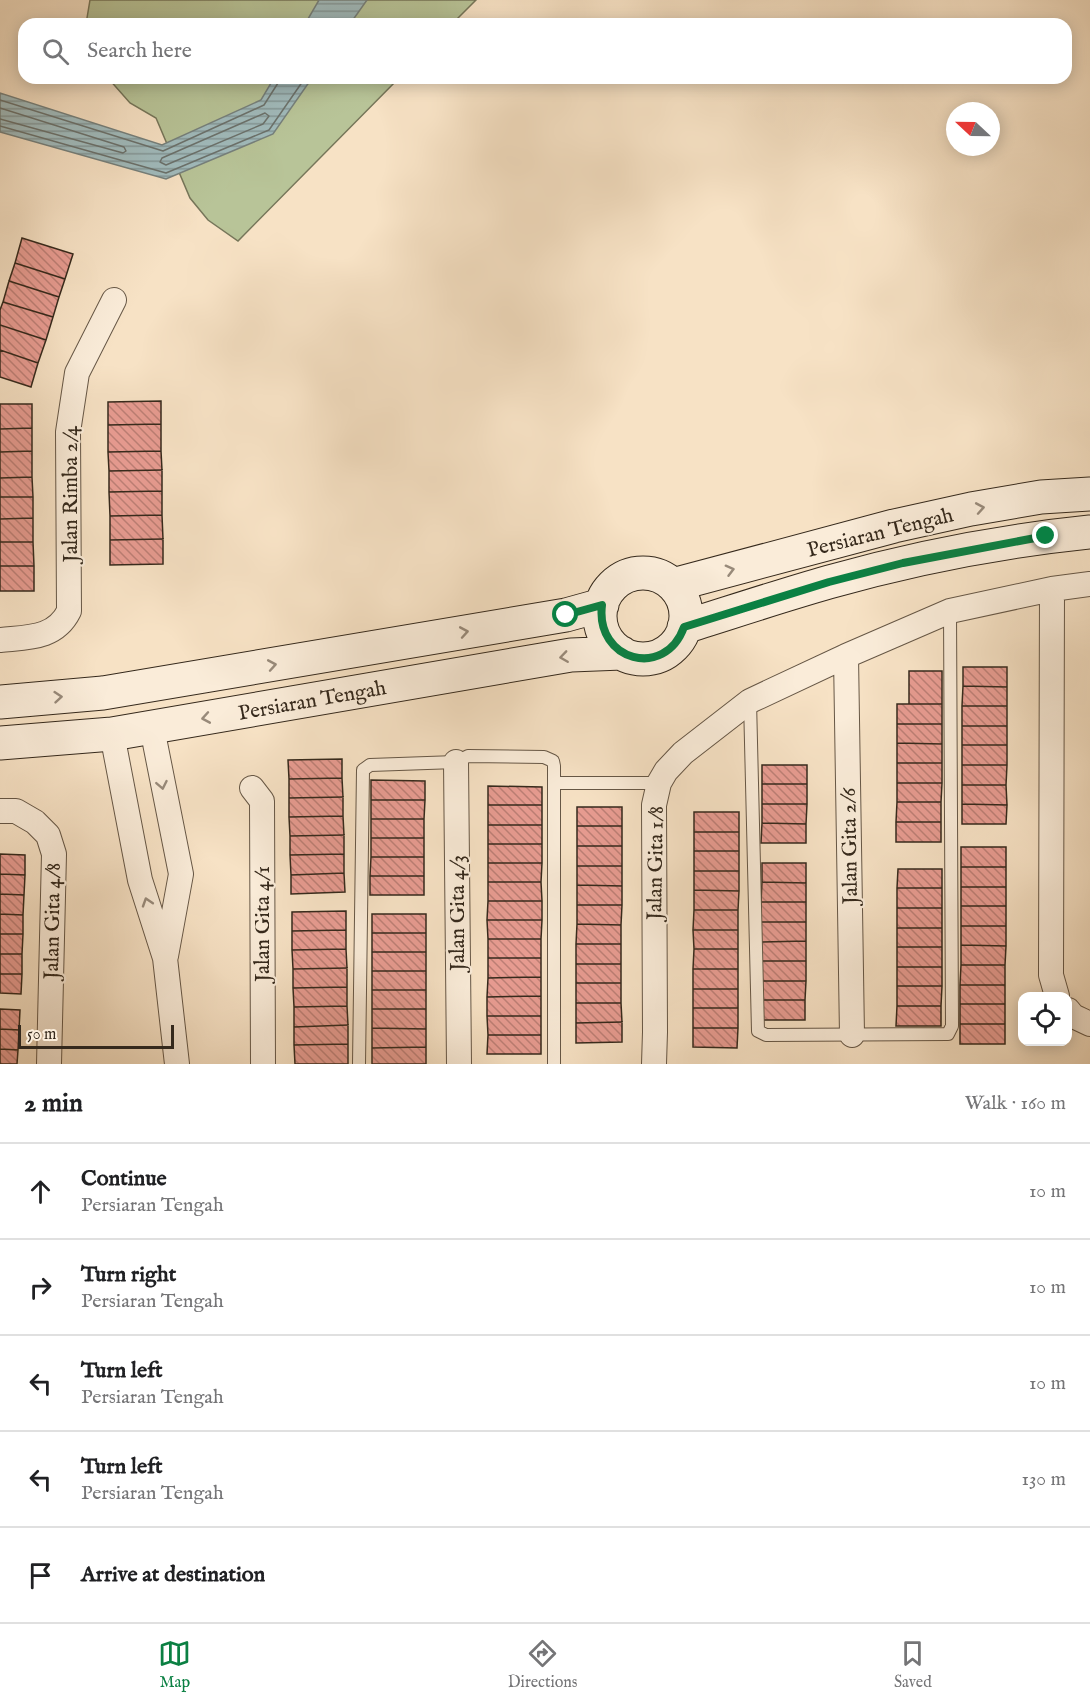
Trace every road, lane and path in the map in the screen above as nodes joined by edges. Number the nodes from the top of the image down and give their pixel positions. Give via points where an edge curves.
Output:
1 (114, 300) dead end
2 (1090, 494) edge
3 (1090, 532) edge
4 (1090, 584) edge
5 (673, 585) junction
6 (1052, 589) junction
7 (602, 605) junction
8 (950, 611) junction
9 (684, 627) junction
10 (0, 639) edge
11 (622, 653) junction
12 (846, 656) junction
13 (750, 701) junction
14 (0, 702) edge
15 (152, 728) junction
16 (112, 734) junction
17 (0, 743) edge
18 (456, 762) junction
19 (554, 783) junction
20 (659, 783) junction
21 (252, 788) dead end
22 (0, 811) edge
23 (165, 958) junction
24 (1056, 992) edge
25 (1072, 1015) edge
26 (1090, 1024) edge
27 (852, 1035) junction
28 (49, 1064) edge
29 (177, 1064) edge
30 (263, 1064) edge
31 (359, 1064) edge
32 (459, 1064) edge
33 (554, 1064) edge
34 (654, 1064) edge

1 - 10 street, Jalan Rimba 2/4 via 77,373 68,432 69,611 63,623 42,635
5 -> 2 street, Persiaran Tengah via 894,526 1041,497
3 - 9 street, Persiaran Tengah via 1046,536 903,563
4 - 6 street, Jalan Gita 1/8
5 - 7 street via 654,574 632,574 613,585
5 - 9 street via 685,604
6 - 8 street, Jalan Gita 1/8
6 - 24 street via 1051,975
7 - 11 street via 602,627
14 -> 7 street, Persiaran Tengah via 103,693 566,615
8 - 12 street, Jalan Gita 1/8
8 - 27 lane via 951,1031 943,1035
9 - 11 street, Persiaran Tengah via 674,646 655,657
11 -> 15 street, Persiaran Tengah via 571,655
12 - 13 street, Jalan Gita 1/8
12 - 27 street, Jalan Gita 2/6
13 - 20 street, Jalan Gita 1/8 via 683,753
13 - 27 lane via 758,1031 766,1035
15 - 16 street, Persiaran Tengah
15 -> 23 street via 181,874
16 - 17 street, Persiaran Tengah
23 -> 16 street via 140,880
18 - 19 lane via 468,756 544,757 552,761
18 - 31 lane via 370,765 363,770
18 - 32 street, Jalan Gita 4/3
19 - 20 lane
19 - 33 lane
20 - 34 street, Jalan Gita 1/8 via 654,805
21 - 30 street, Jalan Gita 4/1 via 262,801
22 - 28 street, Jalan Gita 4/8 via 16,811 35,822 48,835 54,854
23 - 29 street
25 - 26 street

